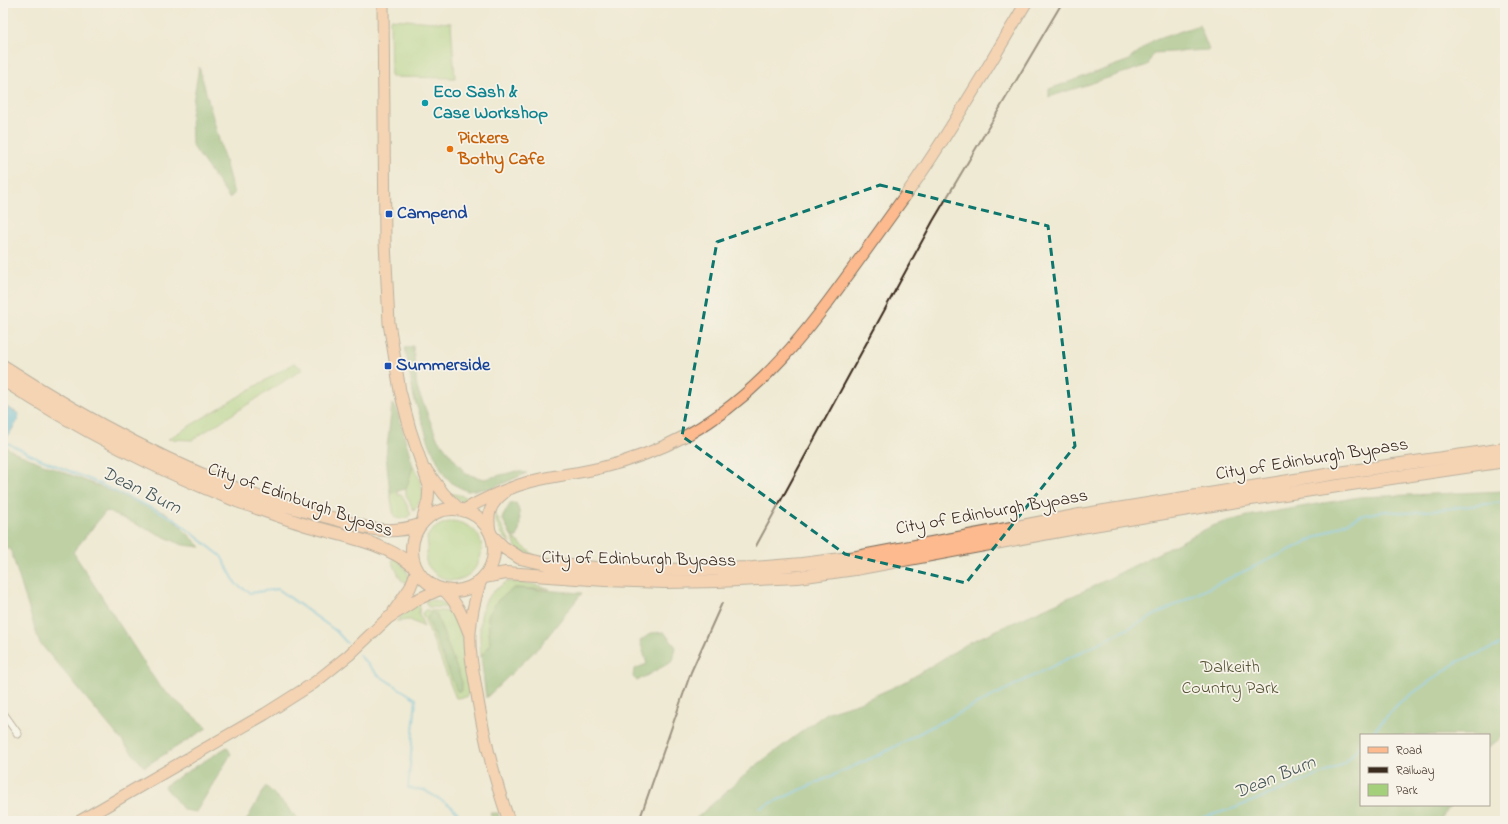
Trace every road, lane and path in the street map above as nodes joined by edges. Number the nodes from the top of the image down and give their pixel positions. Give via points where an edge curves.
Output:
1 (383, 3) edge
2 (1026, 3) edge
3 (3, 366) edge
4 (3, 380) edge
5 (1505, 449) edge
6 (1505, 461) edge
7 (423, 466) junction
8 (509, 489) junction
9 (462, 510) junction
10 (421, 524) junction
11 (491, 534) junction
12 (416, 568) junction
13 (482, 579) junction
14 (443, 590) junction
15 (388, 618) junction
16 (470, 635) junction
17 (3, 713) edge
18 (18, 734) dead end
19 (80, 821) edge
20 (509, 821) edge

1 - 7 main road via 389,323 400,391
2 - 8 main road via 915,182 814,320 768,375 710,421 660,447 605,467
3 - 10 highway, City of Edinburgh Bypass via 103,426 174,462 238,489 283,505 381,531 397,531
4 - 12 highway, City of Edinburgh Bypass via 96,436 173,474 268,512 384,547
5 - 11 highway, City of Edinburgh Bypass via 1096,512 857,556 781,566 662,570 547,564 520,558 503,547
6 - 13 highway, City of Edinburgh Bypass via 1224,503 856,569 798,577 665,582 506,573
7 - 9 main road via 444,494
7 - 10 main road via 429,486
8 - 9 main road
8 - 11 main road via 491,507 488,522
9 - 10 highway via 436,512
9 - 11 highway via 478,518
10 - 12 highway via 413,538 412,546
11 - 13 highway via 494,544 493,557 489,570
12 - 14 highway via 428,583
12 - 15 main road via 410,588
13 - 14 highway via 462,590
13 - 16 main road via 474,604
14 - 15 main road via 416,600
14 - 16 main road via 459,608
15 - 19 main road via 314,683
16 - 20 main road via 472,665 484,734
17 - 18 street

